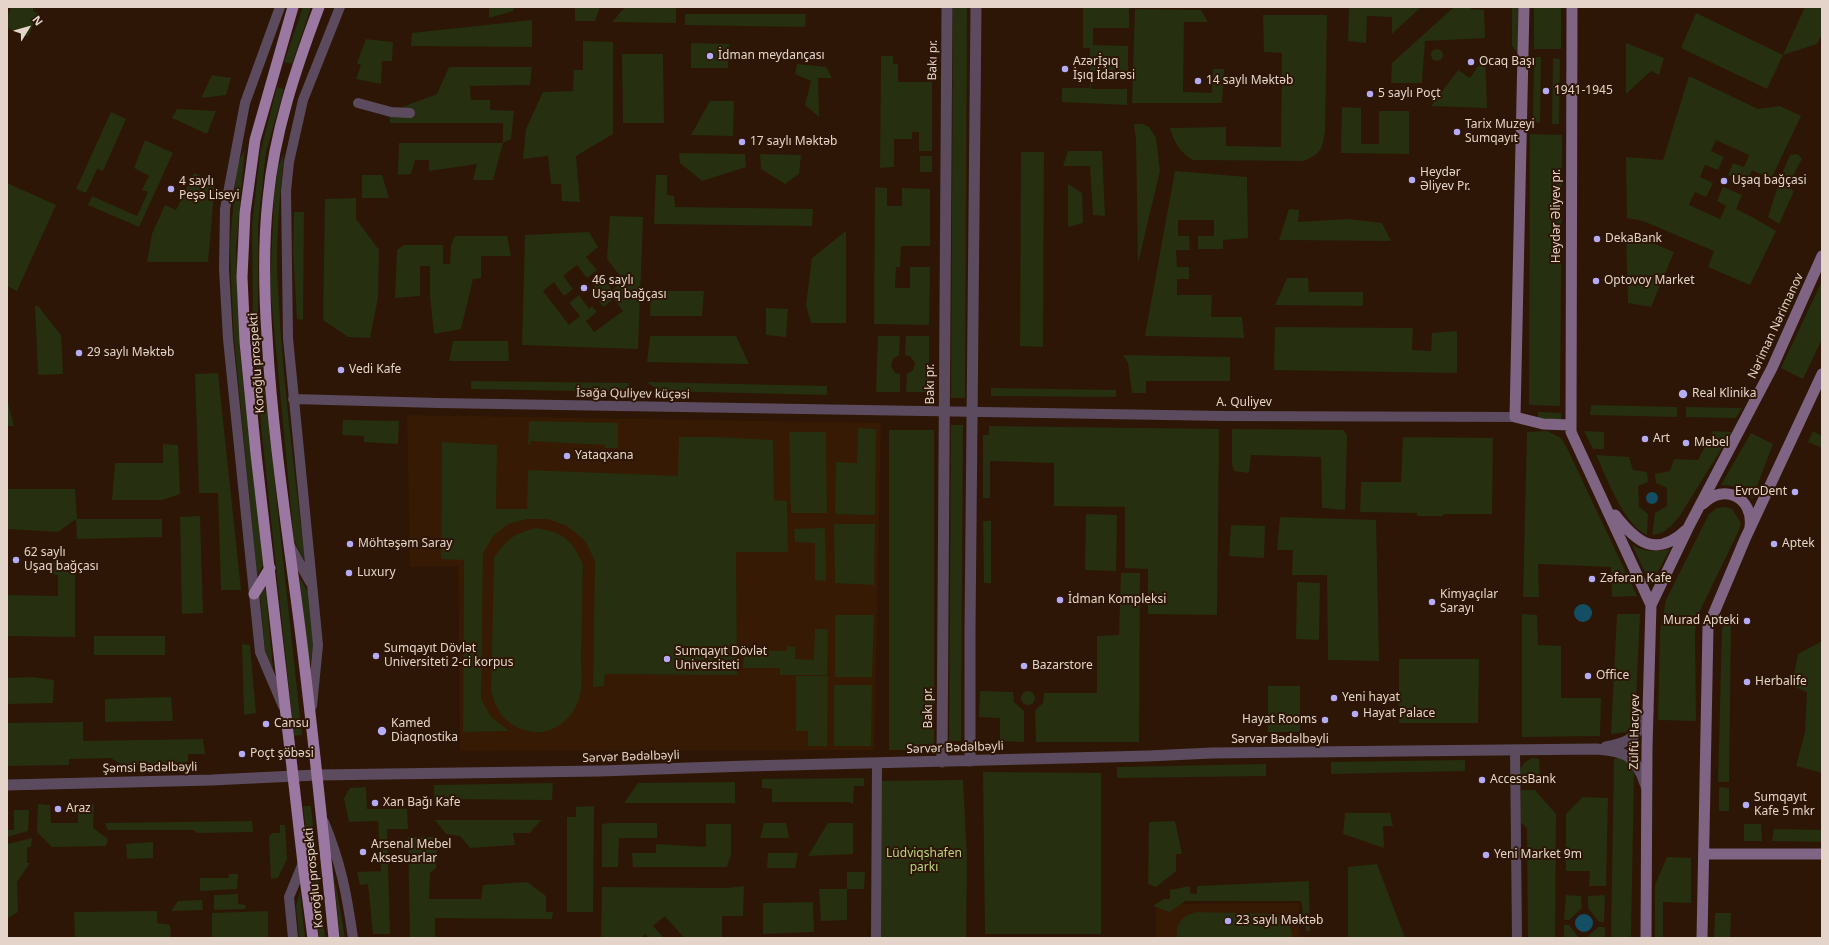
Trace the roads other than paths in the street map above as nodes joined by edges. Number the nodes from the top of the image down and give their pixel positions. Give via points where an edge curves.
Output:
1 (280, 7) edge
2 (293, 7) edge
3 (319, 7) edge
4 (340, 7) edge
5 (947, 7) edge
6 (976, 7) edge
7 (1524, 7) edge
8 (1572, 7) edge
9 (358, 103) dead end
10 (410, 113) dead end
11 (1822, 256) edge
12 (1822, 374) edge
13 (293, 399) junction
14 (944, 411) junction
15 (973, 411) junction
16 (1515, 418) junction
17 (1570, 425) junction
18 (1602, 498) junction
19 (1696, 512) junction
20 (1688, 528) junction
21 (1746, 539) junction
22 (288, 544) junction
23 (270, 568) junction
24 (312, 586) junction
25 (254, 594) junction
26 (1651, 605) junction
27 (1648, 712) junction
28 (287, 714) junction
29 (311, 722) junction
30 (1596, 749) junction
31 (1515, 750) junction
32 (970, 761) junction
33 (942, 762) junction
34 (877, 763) junction
35 (316, 775) junction
36 (293, 776) junction
37 (7, 785) edge
38 (1648, 790) junction
39 (321, 815) junction
40 (1704, 854) junction
41 (1822, 854) edge
42 (303, 863) junction
43 (293, 938) edge
44 (313, 938) edge
45 (334, 938) edge
46 (353, 938) edge
47 (876, 938) edge
48 (1517, 938) edge
49 (1646, 938) edge
50 (1702, 938) edge

1 - 25 street via 245,103 225,209 224,269 228,339
2 - 23 main road, Koroğlu prospekti via 255,140 245,212 242,277 245,342
3 - 22 main road, Koroğlu prospekti via 289,97 276,146 268,197 264,249 269,376
4 - 13 street via 303,100 289,162 286,191 288,338
5 - 14 street, Bakı pr.
6 - 15 street
7 - 16 main road
8 - 17 main road, Heydər Əliyev pr.
9 - 10 street via 391,112
11 - 19 main road, Nəriman Nərimanov via 1772,368
12 - 21 main road
13 - 14 street, İsağa Quliyev küçəsi
13 - 24 street
14 - 15 street, İsağa Quliyev küçəsi
14 - 33 street, Bakı pr.
15 - 16 street, A. Quliyev
15 - 32 street
16 - 17 main road via 1543,424
17 - 18 main road, Heydər Əliyev pr. via 1574,442
18 - 20 main road via 1632,535 1644,543 1666,543
18 - 26 main road
19 - 20 main road, Zülfü Hacıyev
19 - 21 main road via 1708,498 1715,495 1727,493 1739,498 1749,511 1751,520
20 - 26 main road, Zülfü Hacıyev
21 - 40 main road via 1709,622 1707,632
22 - 24 street
22 - 29 main road, Koroğlu prospekti
23 - 25 main road
23 - 28 main road, Koroğlu prospekti
24 - 29 street via 318,645
25 - 28 street via 260,652
26 - 27 main road, Zülfü Hacıyev
27 - 30 street via 1636,735 1630,740
27 - 38 main road, Zülfü Hacıyev
28 - 36 main road, Koroğlu prospekti
29 - 35 main road, Koroğlu prospekti
30 - 31 street, Sərvər Bədəlbəyli
30 - 38 street via 1617,751 1631,757 1641,770
31 - 32 street, Sərvər Bədəlbəyli via 1212,753
31 - 48 street
32 - 33 street, Sərvər Bədəlbəyli
33 - 34 street, Sərvər Bədəlbəyli
34 - 35 street, Sərvər Bədəlbəyli via 600,771
34 - 47 street
35 - 36 street, Sərvər Bədəlbəyli
35 - 39 main road, Koroğlu prospekti
36 - 37 street, Şəmsi Bədəlbəyli
36 - 42 main road, Koroğlu prospekti
38 - 49 main road, Zülfü Hacıyev
39 - 45 main road, Koroğlu prospekti
39 - 46 street via 337,853 346,890
40 - 41 main road
40 - 50 main road
42 - 43 street via 289,897
42 - 44 main road, Koroğlu prospekti

